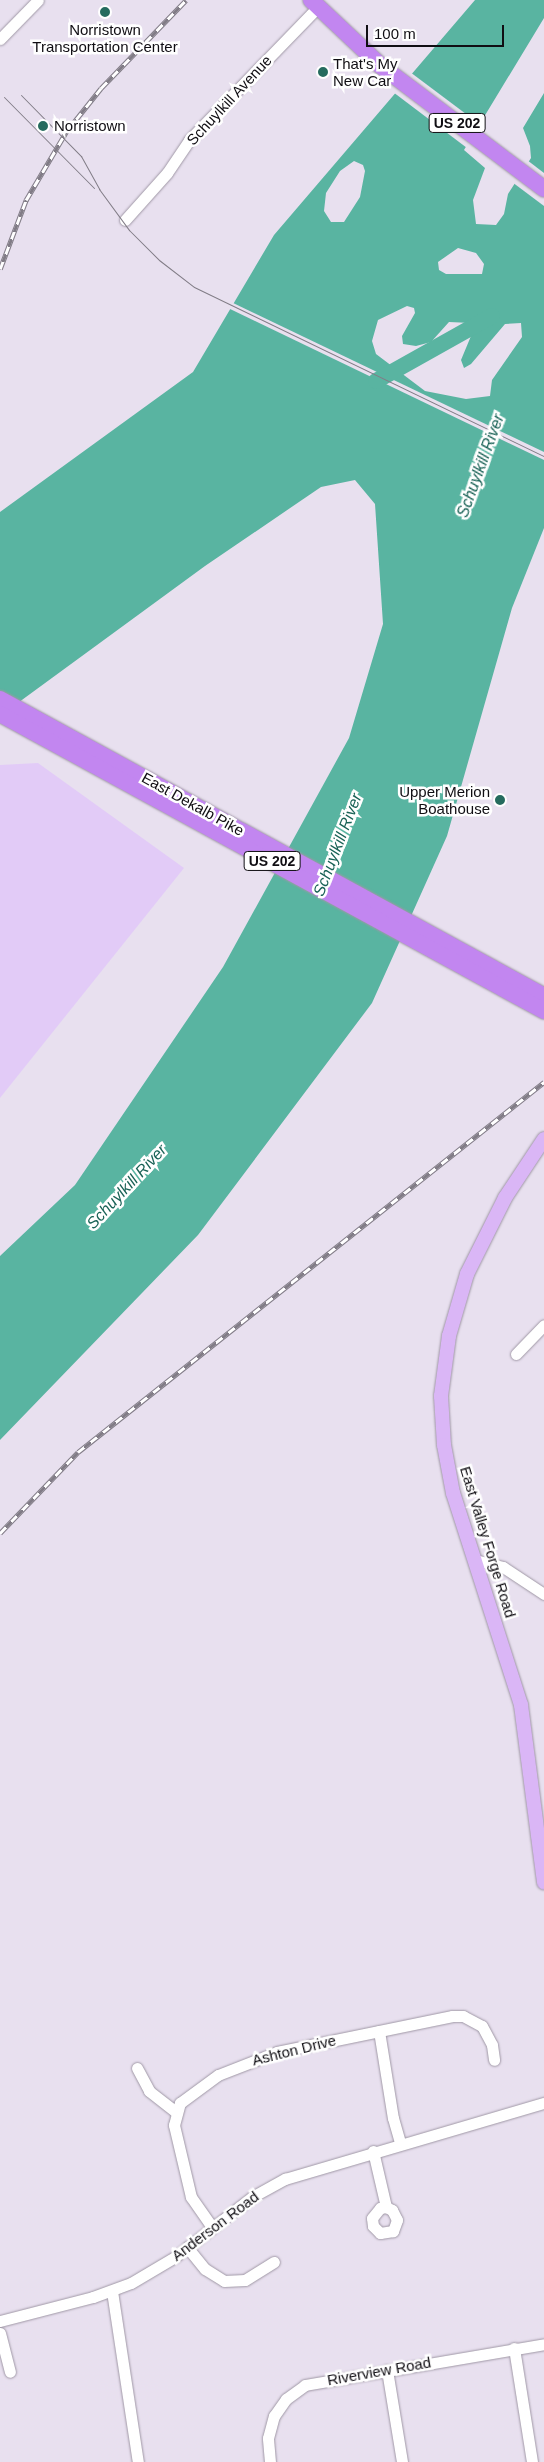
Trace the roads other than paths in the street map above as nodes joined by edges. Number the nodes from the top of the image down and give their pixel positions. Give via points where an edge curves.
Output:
1 (38, 0) edge
2 (314, 4) edge
3 (0, 39) edge
4 (544, 189) edge
5 (125, 220) dead end
6 (0, 699) edge
7 (0, 714) edge
8 (544, 1008) edge
9 (544, 1139) edge
10 (544, 1325) edge
11 (516, 1354) dead end
12 (475, 1560) junction
13 (544, 1594) edge
14 (544, 1878) edge
15 (544, 1883) edge
16 (379, 2031) junction
17 (494, 2060) dead end
18 (137, 2068) dead end
19 (544, 2103) edge
20 (176, 2112) junction
21 (400, 2143) junction
22 (373, 2151) junction
23 (386, 2207) dead end
24 (212, 2227) junction
25 (188, 2247) junction
26 (274, 2262) dead end
27 (112, 2291) junction
28 (0, 2321) edge
29 (0, 2333) edge
30 (544, 2344) edge
31 (514, 2348) junction
32 (387, 2370) junction
33 (10, 2372) dead end
34 (138, 2462) edge
35 (270, 2462) edge
36 (402, 2462) edge
37 (532, 2462) edge

1 - 3 street
2 - 4 highway, US 202 via 370,56
2 - 5 street, Schuylkill Avenue via 189,140 167,173
6 - 8 highway, East Dekalb Pike
7 - 8 highway, East Dekalb Pike / US 202
9 - 12 main road, East Valley Forge Road via 505,1198 477,1251 456,1305 446,1352 441,1396 444,1444 453,1493
10 - 11 street
12 - 13 street via 503,1567
12 - 14 main road, East Valley Forge Road via 516,1684 529,1751
14 - 15 main road, East Valley Forge Road
16 - 17 street, Ashton Drive via 463,2016 482,2026 492,2044
16 - 20 street, Ashton Drive via 256,2057 199,2087 180,2103
16 - 21 street
18 - 20 street via 149,2091
19 - 21 street, Anderson Road
20 - 24 street via 175,2138 191,2197
21 - 22 street, Anderson Road
22 - 23 street
22 - 24 street, Anderson Road via 268,2187
24 - 25 street, Anderson Road
25 - 26 street via 207,2271 224,2281 245,2280
25 - 27 street, Anderson Road via 162,2265
27 - 28 street, Anderson Road
27 - 34 street
29 - 33 street
30 - 31 street, Riverview Road
31 - 32 street, Riverview Road
31 - 37 street
32 - 35 street, Riverview Road via 311,2383 292,2393 280,2404 271,2423
32 - 36 street

